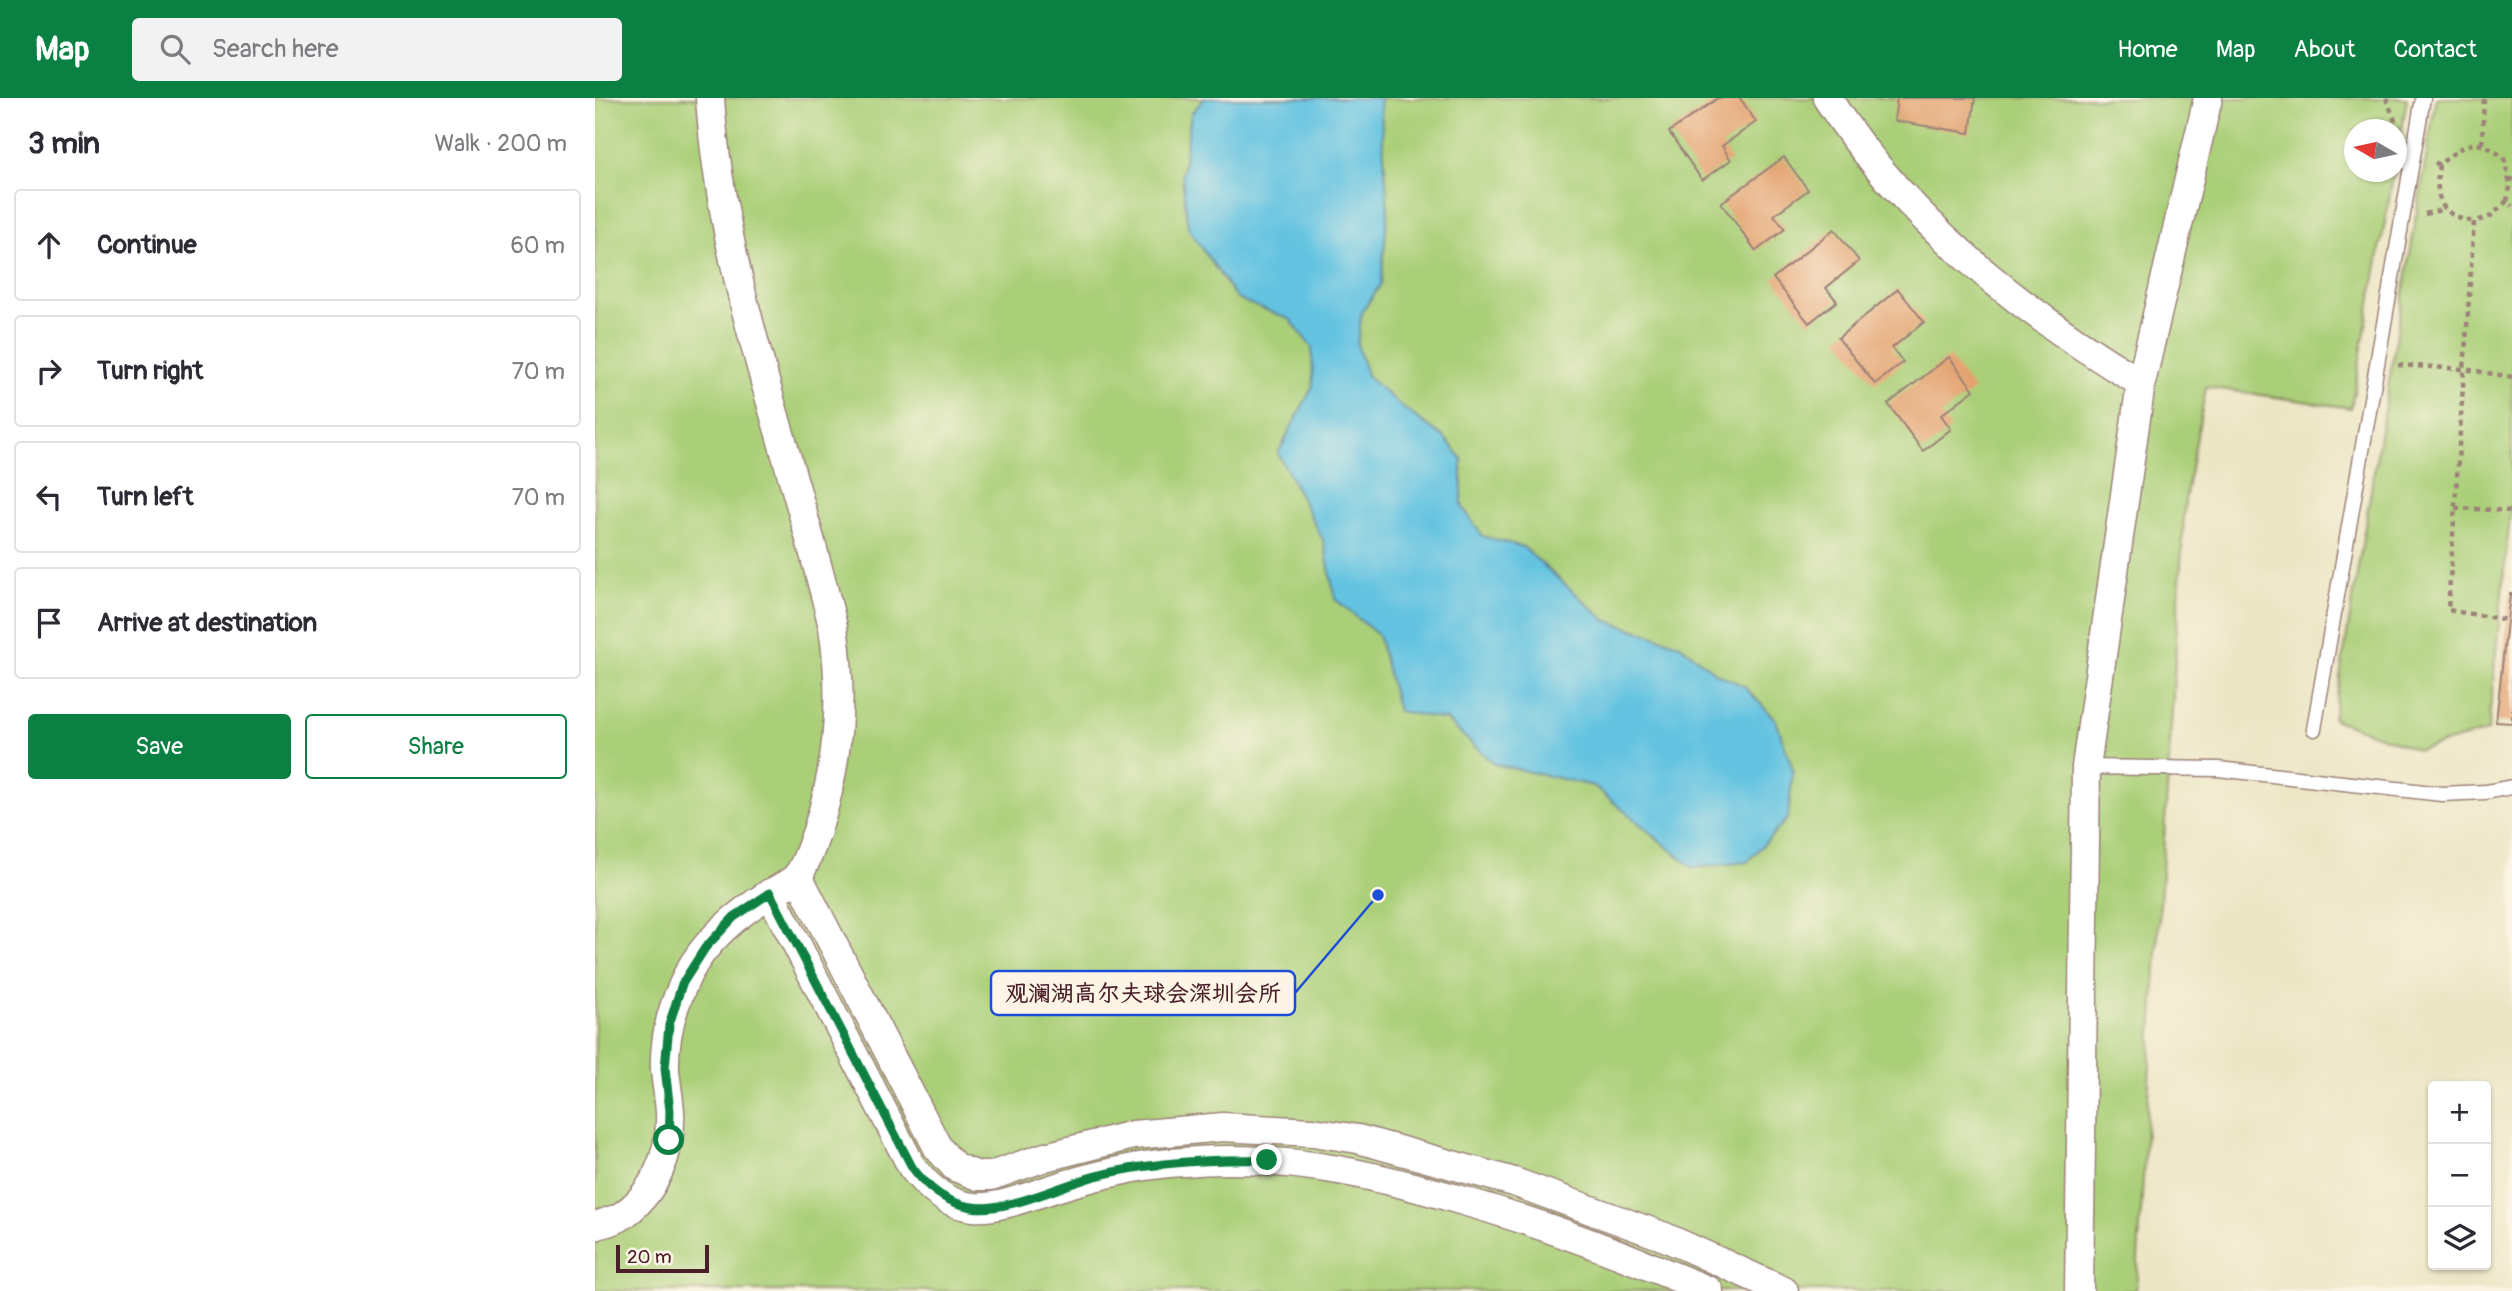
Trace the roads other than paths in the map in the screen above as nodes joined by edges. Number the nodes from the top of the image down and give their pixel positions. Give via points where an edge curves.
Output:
1 (710, 98) edge
2 (1827, 98) edge
3 (2208, 98) edge
4 (2423, 98) edge
5 (2141, 383) junction
6 (2314, 729) dead end
7 (2086, 767) junction
8 (2512, 787) edge
9 (798, 876) junction
10 (770, 893) junction
11 (595, 1226) edge
12 (1709, 1291) edge
13 (1784, 1291) edge
14 (2079, 1291) edge

1 - 9 street via 718,182 733,261 825,592 839,663 833,773 813,843
2 - 5 street via 1877,165 1973,264 2071,340
3 - 5 street
4 - 6 lane
5 - 7 street
7 - 8 lane via 2218,769 2442,794
7 - 14 street
9 - 10 street
9 - 13 street via 938,1148 966,1172 991,1176 1133,1135 1223,1127 1314,1132 1514,1182 1665,1237
10 - 11 street via 734,917 705,948 682,984 669,1025 665,1068 669,1140 660,1169 644,1195 619,1217
10 - 12 street via 912,1167 936,1193 954,1203 994,1208 1096,1176 1181,1162 1309,1164 1504,1212

